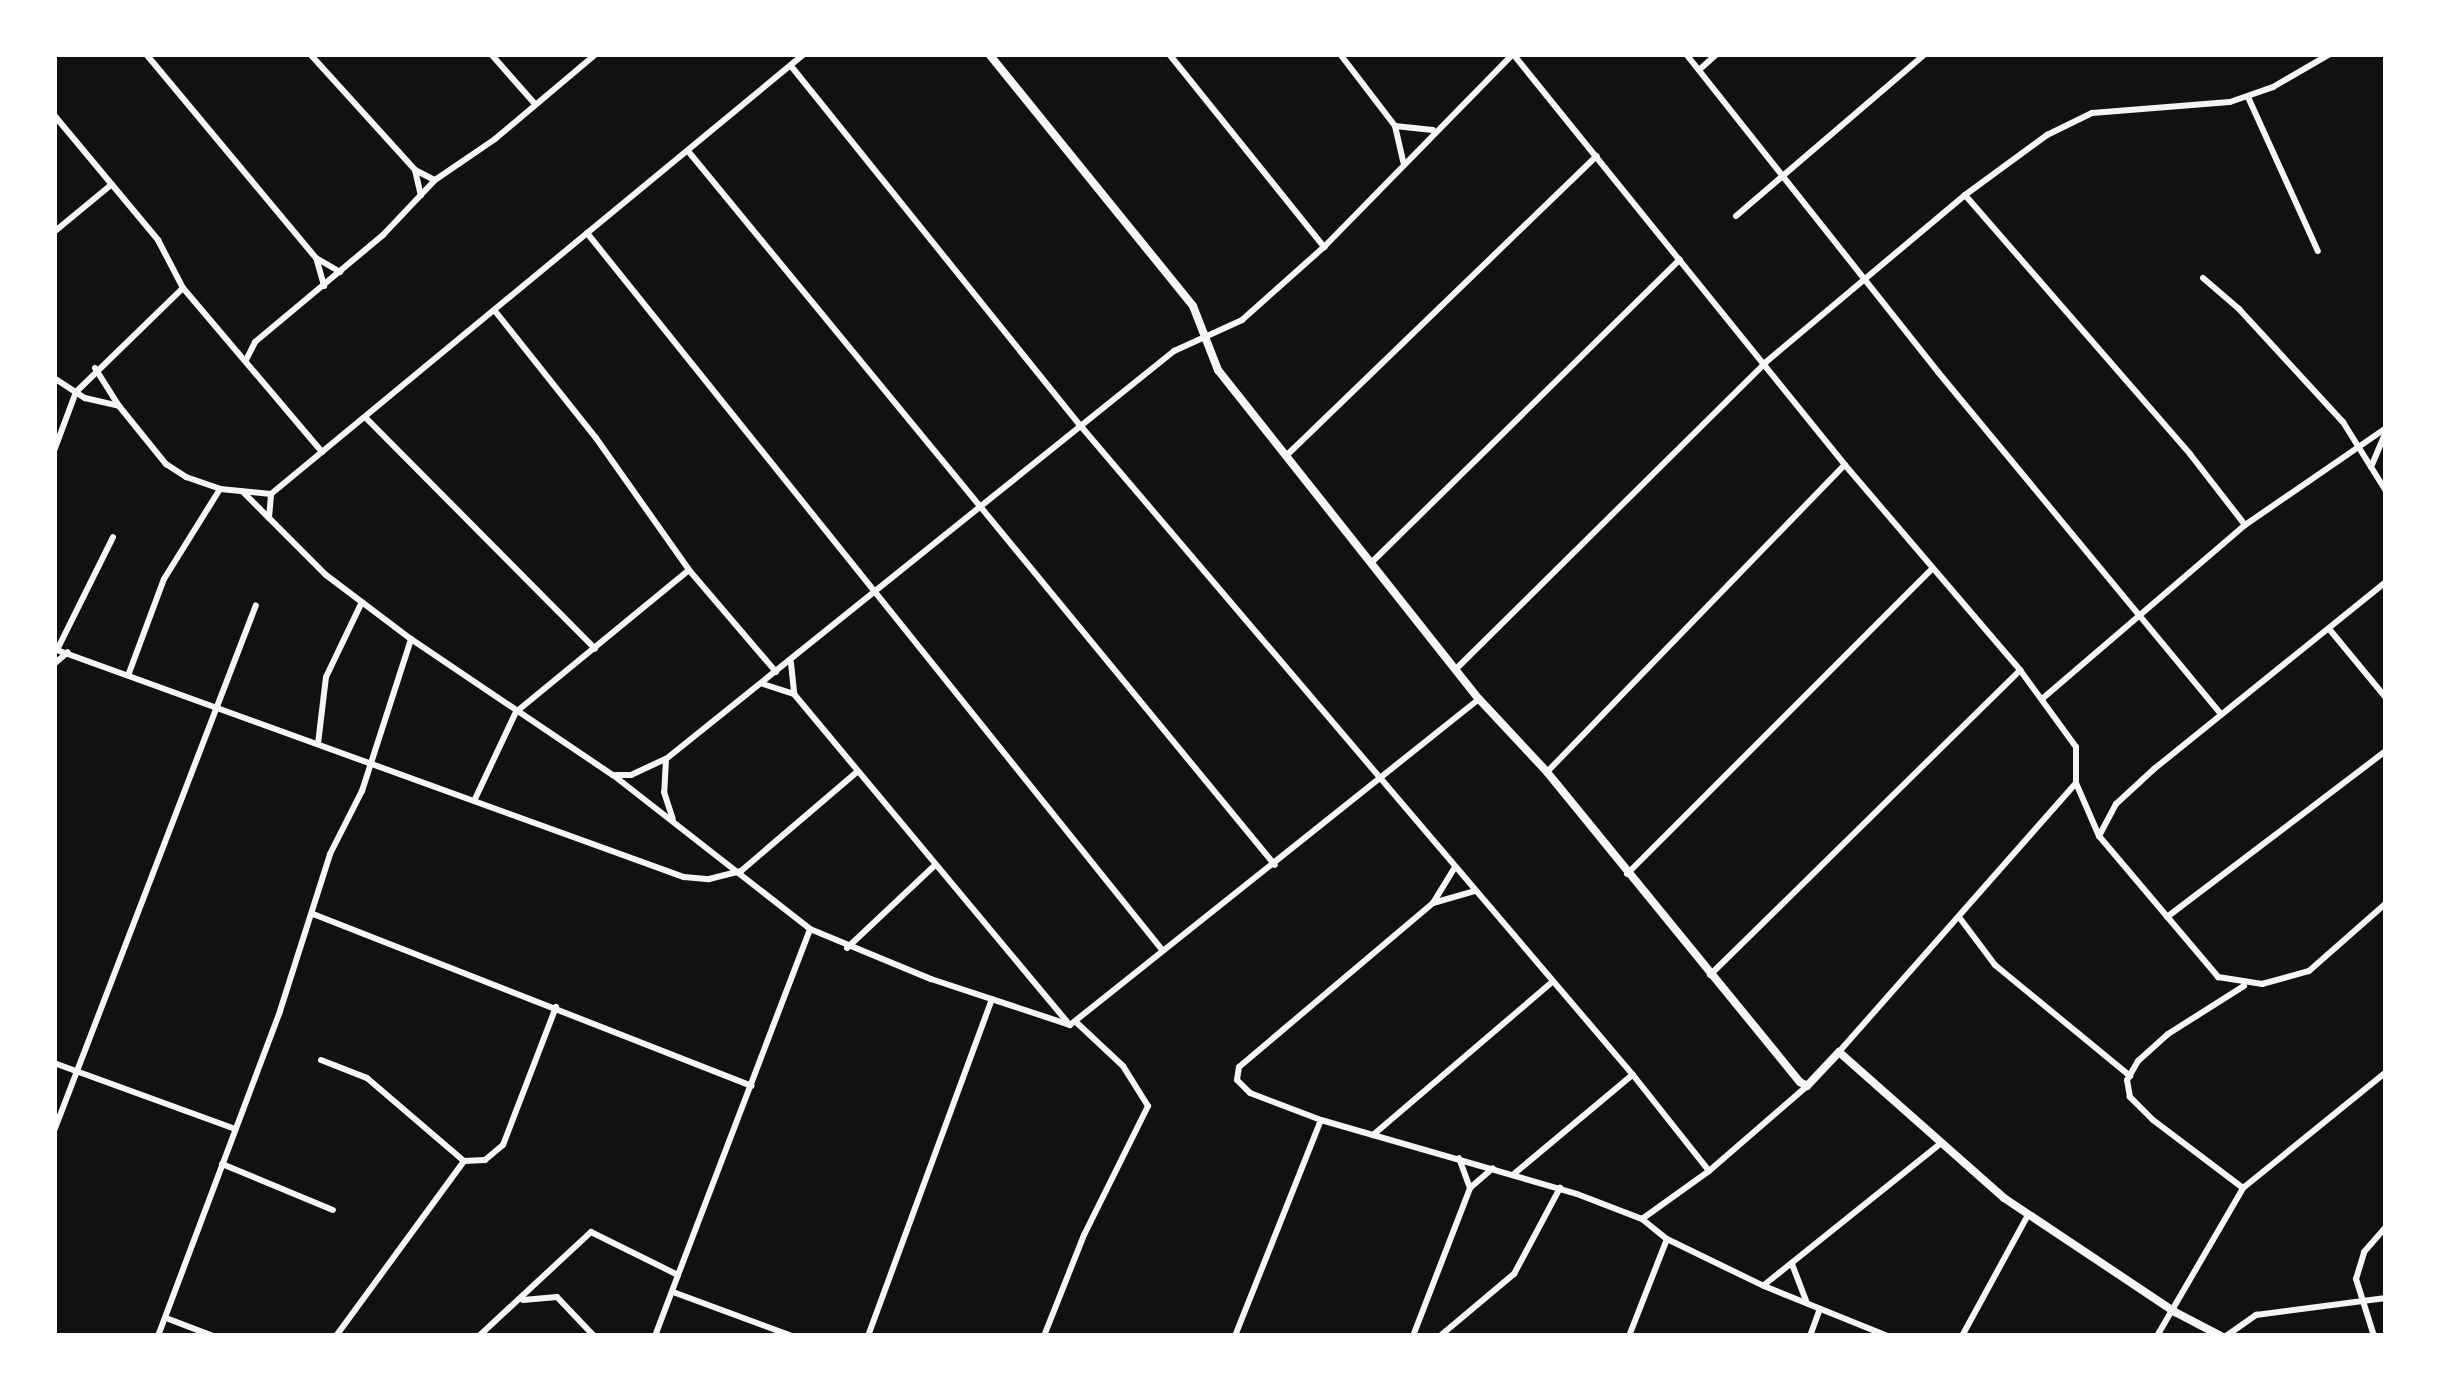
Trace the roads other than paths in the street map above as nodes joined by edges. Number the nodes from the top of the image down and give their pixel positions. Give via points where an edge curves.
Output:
1 (146, 54) edge
2 (310, 54) edge
3 (491, 54) edge
4 (596, 54) edge
5 (804, 54) edge
6 (989, 54) edge
7 (1169, 54) edge
8 (1340, 54) edge
9 (1513, 54) edge
10 (1686, 54) edge
11 (1717, 54) edge
12 (1925, 54) edge
13 (2330, 54) edge
14 (791, 66) junction
15 (1699, 70) junction
16 (2248, 97) junction
17 (535, 104) junction
18 (54, 115) edge
19 (1395, 126) junction
20 (1435, 130) junction
21 (688, 151) junction
22 (1598, 155) junction
23 (1403, 162) junction
24 (415, 170) junction
25 (1786, 175) junction
26 (435, 181) junction
27 (112, 184) junction
28 (422, 195) junction
29 (1965, 195) junction
30 (1736, 216) dead end
31 (54, 232) edge
32 (587, 233) junction
33 (1324, 247) junction
34 (2318, 251) dead end
35 (316, 258) junction
36 (1680, 259) junction
37 (340, 272) junction
38 (2203, 278) dead end
39 (1868, 280) junction
40 (324, 286) junction
41 (183, 288) junction
42 (495, 311) junction
43 (1205, 337) junction
44 (255, 342) junction
45 (232, 343) junction
46 (246, 359) junction
47 (1766, 362) junction
48 (95, 368) junction
49 (54, 378) edge
50 (76, 392) junction
51 (119, 406) junction
52 (367, 418) junction
53 (1079, 424) junction
54 (2386, 430) edge
55 (2359, 446) junction
56 (54, 451) edge
57 (322, 452) junction
58 (1288, 454) junction
59 (1845, 465) junction
60 (2371, 466) junction
61 (220, 489) junction
62 (2386, 490) edge
63 (244, 494) junction
64 (272, 494) junction
65 (978, 505) junction
66 (269, 518) junction
67 (2245, 525) junction
68 (113, 537) dead end
69 (1371, 563) junction
70 (1932, 569) junction
71 (689, 570) junction
72 (2386, 582) edge
73 (876, 587) junction
74 (362, 602) junction
75 (256, 605) dead end
76 (2136, 615) junction
77 (2330, 630) junction
78 (411, 639) junction
79 (56, 649) edge
80 (595, 649) junction
81 (68, 652) junction
82 (791, 663) junction
83 (54, 664) edge
84 (1457, 668) junction
85 (2020, 670) junction
86 (777, 673) junction
87 (129, 674) junction
88 (763, 684) junction
89 (794, 694) junction
90 (2042, 698) junction
91 (2386, 698) edge
92 (1479, 699) junction
93 (218, 708) junction
94 (516, 712) junction
95 (2220, 713) junction
96 (318, 744) junction
97 (2386, 752) edge
98 (666, 759) junction
99 (371, 762) junction
100 (857, 772) junction
101 (1546, 772) junction
102 (613, 775) junction
103 (1376, 778) junction
104 (2076, 783) junction
105 (475, 799) junction
106 (673, 819) junction
107 (2099, 836) junction
108 (1275, 865) junction
109 (934, 866) junction
110 (1455, 867) junction
111 (741, 872) junction
112 (1628, 874) junction
113 (1475, 891) junction
114 (1433, 903) junction
115 (2386, 903) edge
116 (313, 914) junction
117 (1959, 917) junction
118 (2168, 917) junction
119 (810, 928) junction
120 (847, 948) junction
121 (1164, 952) junction
122 (1710, 975) junction
123 (1551, 983) junction
124 (2246, 985) junction
125 (992, 999) junction
126 (556, 1007) junction
127 (1073, 1024) junction
128 (1839, 1052) junction
129 (321, 1060) dead end
130 (54, 1063) edge
131 (74, 1071) junction
132 (2386, 1072) edge
133 (1633, 1075) junction
134 (2130, 1076) junction
135 (751, 1086) junction
136 (1808, 1086) junction
137 (1321, 1120) junction
138 (235, 1129) junction
139 (54, 1131) edge
140 (1373, 1135) junction
141 (1939, 1145) junction
142 (1460, 1158) junction
143 (464, 1161) junction
144 (222, 1164) junction
145 (1494, 1168) junction
146 (1709, 1172) junction
147 (1515, 1173) junction
148 (1470, 1188) junction
149 (1560, 1188) junction
150 (2242, 1189) junction
151 (333, 1210) dead end
152 (2028, 1215) junction
153 (1642, 1219) junction
154 (2386, 1227) edge
155 (1667, 1239) junction
156 (1792, 1264) junction
157 (679, 1275) junction
158 (1764, 1286) junction
159 (673, 1292) junction
160 (2359, 1298) junction
161 (2386, 1298) edge
162 (520, 1300) junction
163 (1808, 1303) junction
164 (1820, 1309) junction
165 (2175, 1312) junction
166 (166, 1318) junction
167 (158, 1336) edge
168 (213, 1336) edge
169 (336, 1336) edge
170 (479, 1336) edge
171 (594, 1336) edge
172 (655, 1336) edge
173 (792, 1336) edge
174 (868, 1336) edge
175 (1044, 1336) edge
176 (1235, 1336) edge
177 (1413, 1336) edge
178 (1440, 1336) edge
179 (1629, 1336) edge
180 (1810, 1336) edge
181 (1888, 1336) edge
182 (1962, 1336) edge
183 (2157, 1336) edge
184 (2224, 1336) edge
185 (2374, 1336) edge

1 - 35 street
2 - 24 street
3 - 17 street
4 - 17 street
5 - 14 street
6 - 43 street via 1193,306
7 - 33 street
8 - 19 street
9 - 20 street
9 - 22 street
10 - 15 street
11 - 15 street
12 - 25 street
13 - 16 street
14 - 21 street
14 - 53 street
15 - 25 street
16 - 29 street via 2066,122
16 - 34 street
17 - 26 street
18 - 27 street
19 - 20 street
19 - 23 street
20 - 23 street
21 - 32 street
21 - 65 street
22 - 36 street
22 - 58 street
23 - 33 street
24 - 26 street
24 - 28 street
25 - 30 street
25 - 39 street
26 - 28 street
27 - 31 street
27 - 41 street via 158,240
28 - 37 street
29 - 39 street
29 - 67 street
32 - 42 street
32 - 73 street
33 - 43 street via 1242,320
35 - 37 street
35 - 40 street
36 - 47 street
36 - 69 street
37 - 40 street
38 - 55 street
39 - 47 street
39 - 76 street
40 - 44 street
41 - 45 street
41 - 48 street
42 - 52 street
42 - 71 street
43 - 53 street via 1174,351
43 - 58 street via 1218,370
44 - 45 street
44 - 46 street
45 - 46 street
46 - 57 street
47 - 59 street
47 - 84 street
48 - 50 street
48 - 51 street
49 - 50 street
50 - 51 street
50 - 56 street
51 - 61 street via 166,464
52 - 57 street
52 - 80 street
53 - 65 street
53 - 103 street
54 - 55 street
54 - 60 street
55 - 60 street
55 - 67 street
57 - 64 street
58 - 69 street
59 - 70 street
59 - 101 street
60 - 62 street
61 - 63 street
61 - 87 street via 164,579
63 - 64 street
63 - 66 street
64 - 66 street
65 - 73 street
65 - 108 street
66 - 74 street
67 - 76 street
68 - 79 street
69 - 84 street
70 - 85 street
70 - 112 street
71 - 80 street
71 - 86 street
72 - 77 street
73 - 82 street
73 - 121 street
74 - 78 street
74 - 96 street via 326,677
75 - 93 street
76 - 90 street
76 - 95 street
77 - 91 street
77 - 95 street
78 - 94 street
78 - 99 street
79 - 81 street
80 - 94 street
81 - 83 street
81 - 87 street
82 - 86 street
82 - 89 street
84 - 92 street
85 - 90 street
85 - 122 street
86 - 88 street
87 - 93 street
88 - 89 street
88 - 98 street
89 - 100 street
90 - 104 street via 2076,748
92 - 101 street
92 - 103 street
93 - 96 street
93 - 131 street
94 - 102 street
94 - 105 street
95 - 107 street via 2123,797
96 - 99 street
97 - 118 street
98 - 102 street
98 - 106 street
99 - 105 street
99 - 116 street
100 - 109 street
100 - 111 street
101 - 112 street
102 - 106 street
103 - 108 street
103 - 110 street
104 - 107 street
104 - 117 street
105 - 111 street via 684,877
106 - 111 street
107 - 118 street
108 - 121 street
109 - 120 street
109 - 127 street
110 - 113 street
110 - 114 street
111 - 119 street
112 - 122 street
113 - 114 street
113 - 123 street
114 - 137 street via 1236,1073 1250,1093
115 - 124 street via 2309,971
116 - 126 street
116 - 138 street
117 - 128 street
117 - 134 street via 1995,965
118 - 124 street via 2207,970
119 - 120 street
119 - 135 street
120 - 125 street
121 - 127 street
122 - 136 street
123 - 133 street
123 - 140 street
124 - 134 street via 2168,1034
125 - 127 street
125 - 174 street
126 - 135 street
126 - 143 street via 503,1145 494,1157
127 - 175 street via 1123,1066 1148,1106
128 - 136 street
128 - 141 street
129 - 143 street via 367,1078
130 - 131 street
131 - 138 street
131 - 139 street
132 - 150 street
133 - 146 street
133 - 147 street
134 - 150 street via 2130,1097
135 - 157 street
136 - 146 street
137 - 140 street
137 - 176 street
138 - 144 street
140 - 142 street
141 - 152 street
141 - 156 street
142 - 145 street
142 - 148 street
143 - 169 street
144 - 151 street
144 - 166 street
145 - 147 street
145 - 148 street
146 - 153 street
147 - 149 street
148 - 177 street
149 - 153 street
149 - 178 street via 1514,1274
150 - 165 street
152 - 165 street
152 - 182 street
153 - 155 street
154 - 160 street via 2358,1267
155 - 158 street
155 - 179 street
156 - 158 street
156 - 163 street
157 - 159 street
157 - 162 street via 591,1232
158 - 163 street
159 - 172 street
159 - 173 street
160 - 161 street
160 - 184 street via 2256,1315
160 - 185 street
162 - 170 street
162 - 171 street via 557,1297
163 - 164 street
164 - 180 street
164 - 181 street
165 - 183 street
165 - 184 street
166 - 167 street
166 - 168 street

